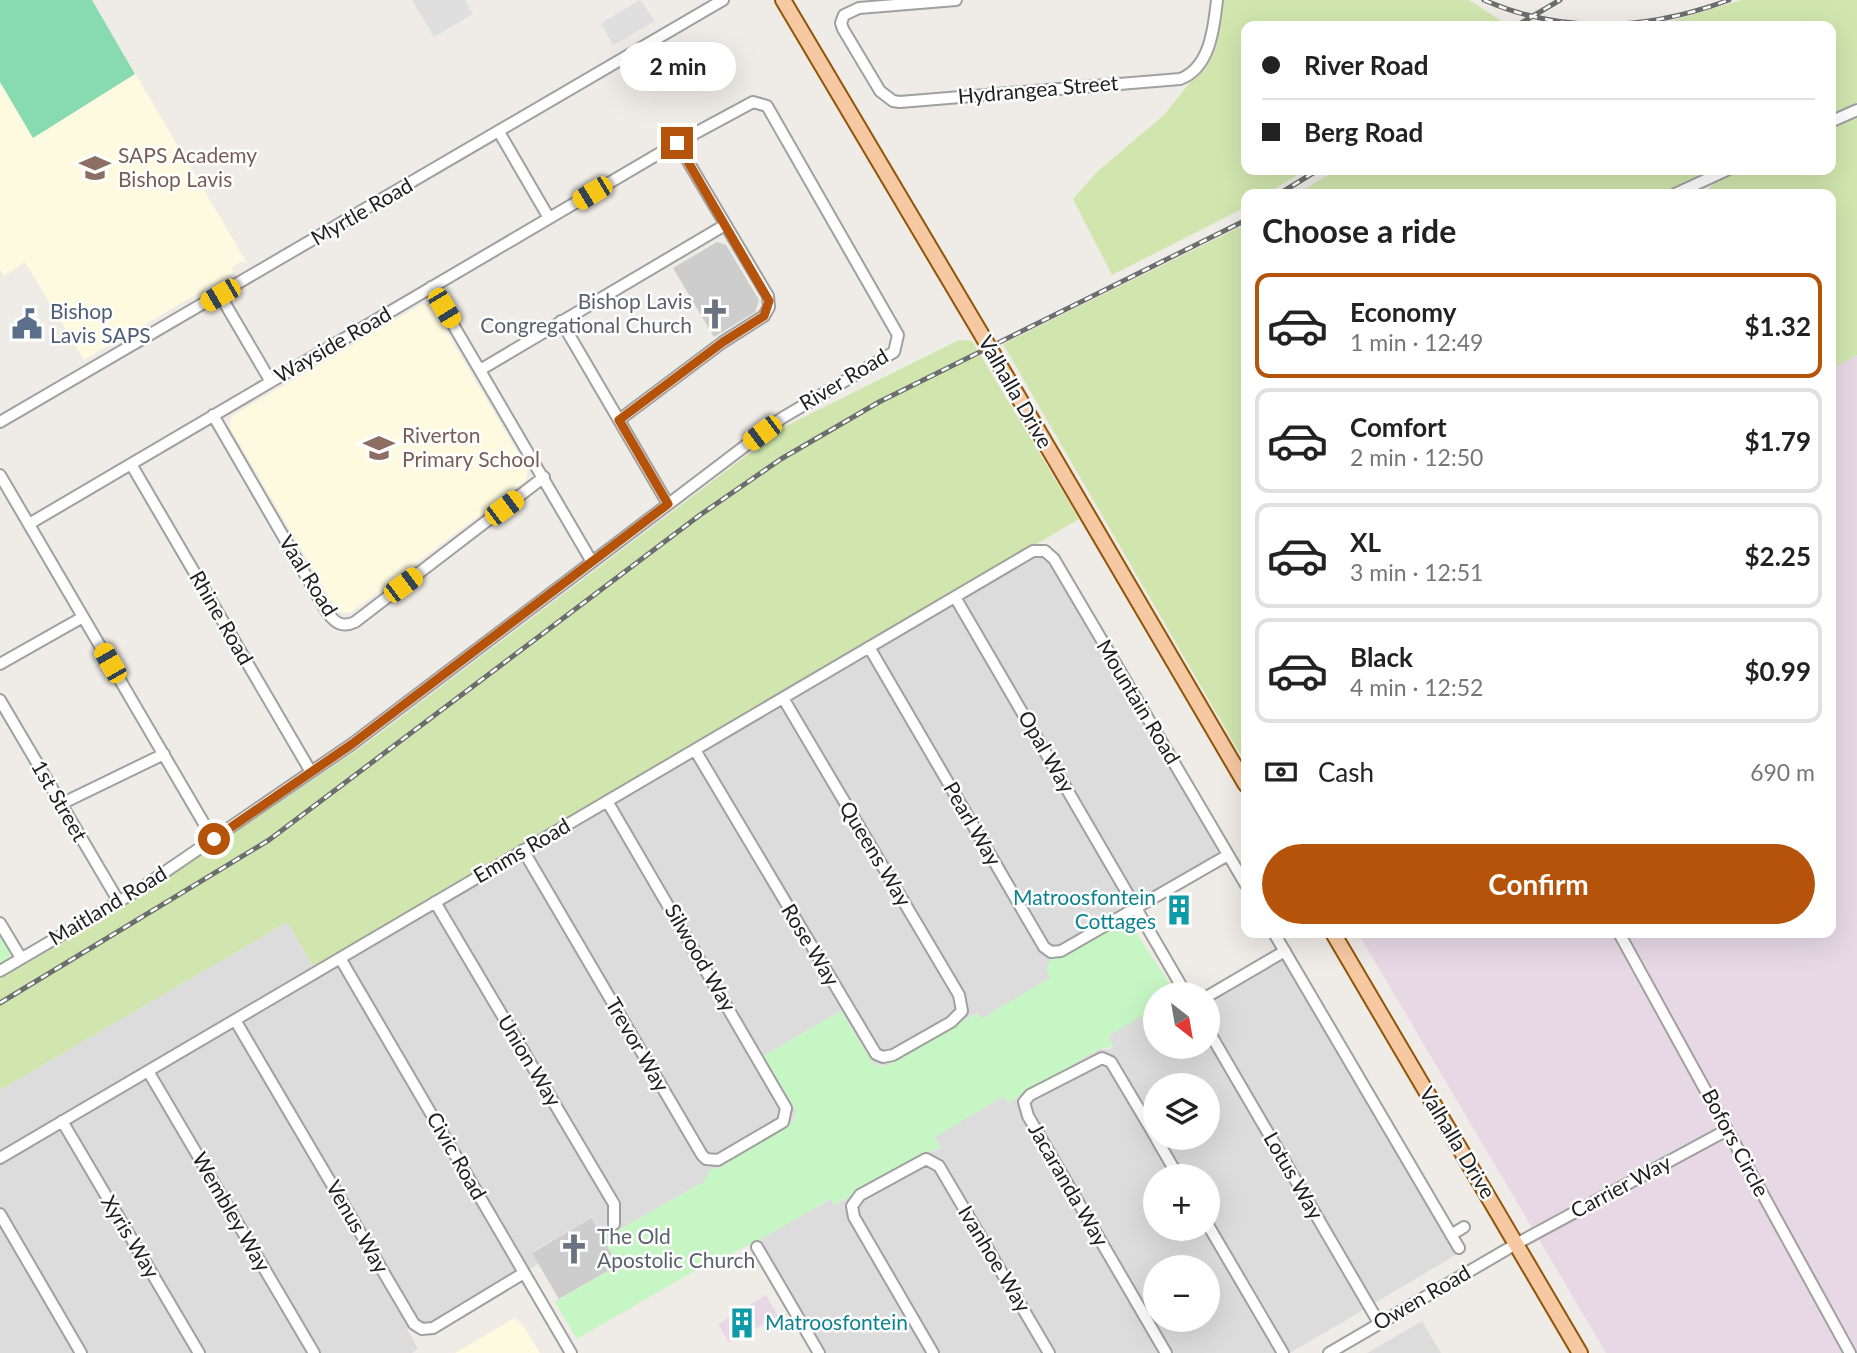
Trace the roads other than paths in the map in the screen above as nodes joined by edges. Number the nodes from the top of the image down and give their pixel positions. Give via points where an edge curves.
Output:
1 (723, 0) edge
2 (783, 0) edge
3 (956, 0) edge
4 (1217, 0) edge
5 (747, 103) joint
6 (1857, 110) edge
7 (1836, 119) edge
8 (499, 132) junction
9 (677, 143) junction
10 (1716, 175) edge
11 (1686, 189) edge
12 (549, 218) junction
13 (725, 225) junction
14 (432, 287) junction
15 (220, 295) junction
16 (561, 321) junction
17 (480, 370) junction
18 (271, 382) junction
19 (213, 415) junction
20 (619, 420) junction
21 (0, 422) edge
22 (131, 464) junction
23 (0, 475) edge
24 (544, 477) junction
25 (668, 504) junction
26 (29, 524) junction
27 (1045, 551) joint
28 (592, 562) junction
29 (955, 597) junction
30 (83, 617) junction
31 (869, 647) junction
32 (0, 664) edge
33 (783, 698) junction
34 (0, 700) edge
35 (695, 750) junction
36 (164, 754) junction
37 (311, 772) junction
38 (1241, 776) edge
39 (607, 801) junction
40 (61, 804) junction
41 (214, 839) junction
42 (523, 850) junction
43 (1228, 855) junction
44 (1241, 877) edge
45 (119, 902) junction
46 (435, 902) junction
47 (1136, 908) junction
48 (0, 923) edge
49 (1277, 938) edge
50 (1336, 938) edge
51 (1622, 938) edge
52 (1284, 951) junction
53 (21, 958) junction
54 (340, 958) junction
55 (0, 971) edge
56 (1179, 982) edge
57 (1220, 989) edge
58 (962, 1012) joint
59 (235, 1020) junction
60 (1220, 1050) edge
61 (148, 1071) junction
62 (1143, 1117) edge
63 (786, 1118) joint
64 (62, 1121) junction
65 (1727, 1130) junction
66 (0, 1158) edge
67 (0, 1214) edge
68 (614, 1223) dead end
69 (1464, 1227) dead end
70 (1451, 1235) junction
71 (1217, 1241) edge
72 (1516, 1244) junction
73 (757, 1247) dead end
74 (1459, 1248) dead end
75 (524, 1273) junction
76 (1379, 1322) junction
77 (81, 1353) edge
78 (199, 1353) edge
79 (314, 1353) edge
80 (571, 1353) edge
81 (818, 1353) edge
82 (933, 1353) edge
83 (1049, 1353) edge
84 (1166, 1353) edge
85 (1283, 1353) edge
86 (1329, 1353) edge
87 (1580, 1353) edge
88 (1850, 1353) edge

1 - 8 street, Myrtle Road
2 - 38 main road, Valhalla Drive, bridge
3 - 4 street, Hydrangea Street via 859,8 844,15 843,29 880,91 900,102 1180,79 1193,72 1210,44
5 - 9 street, Wayside Road
5 - 25 street, River Road via 767,106 897,329 898,344 889,355 782,418
6 - 7 street
8 - 12 street
8 - 15 street, Myrtle Road
9 - 12 street, Wayside Road
9 - 13 street
10 - 11 street
12 - 14 street, Wayside Road
13 - 16 street
13 - 20 street via 768,296 767,313
14 - 17 street
14 - 18 street, Wayside Road
15 - 18 street
15 - 21 street, Myrtle Road
16 - 17 street
16 - 20 street
17 - 24 street
18 - 19 street, Wayside Road
19 - 22 street, Wayside Road
19 - 24 street, Vaal Road via 327,612 342,625 355,622
20 - 25 street
22 - 26 street, Wayside Road
22 - 37 street, Rhine Road
23 - 26 street
24 - 28 street
25 - 28 street, River Road
26 - 30 street
27 - 29 street, Emms Road via 1029,553
27 - 43 street, Mountain Road via 1054,559
28 - 37 street, River Road
29 - 31 street, Emms Road
29 - 47 street, Opal Way
30 - 32 street
30 - 36 street
31 - 33 street, Emms Road
31 - 47 street, Pearl Way via 1044,947 1061,951
33 - 35 street, Emms Road
33 - 58 street, Queens Way via 959,995
34 - 40 street, 1st Street
35 - 39 street, Emms Road
35 - 58 street, Rose Way via 876,1054 893,1055
36 - 40 street
36 - 41 street
37 - 41 street, River Road
39 - 42 street, Emms Road
39 - 63 street, Silwood Way via 784,1102
40 - 45 street, 1st Street
41 - 45 street, Maitland Road
42 - 46 street, Emms Road
42 - 63 street, Trevor Way via 702,1155 718,1160
43 - 44 street, Mountain Road
43 - 47 street
45 - 53 street, Maitland Road
46 - 54 street, Emms Road
46 - 68 street, Union Way via 614,1204
47 - 56 street
48 - 53 street
49 - 52 street
50 - 72 main road, Valhalla Drive
51 - 65 street, Bofors Circle
52 - 57 street
52 - 70 street
53 - 55 street, Maitland Road
54 - 59 street, Emms Road
54 - 75 street, Civic Road
59 - 61 street, Emms Road
59 - 75 street, Venus Way via 418,1327 433,1328
60 - 76 street, Lotus Way
61 - 64 street, Emms Road
61 - 79 street, Wembley Way
62 - 84 street, Jacaranda Way via 1111,1062 1097,1058 1030,1095 1024,1106
64 - 66 street, Emms Road
64 - 78 street, Xyris Way
65 - 72 street, Carrier Way
65 - 88 street, Bofors Circle
67 - 77 street
69 - 70 street
70 - 74 street
71 - 85 street
72 - 76 street, Owen Road
72 - 87 main road, Valhalla Drive
73 - 81 street
75 - 80 street, Civic Road
76 - 86 street, Owen Road
82 - 83 street, Ivanhoe Way via 854,1217 852,1206 860,1195 930,1159 939,1166

